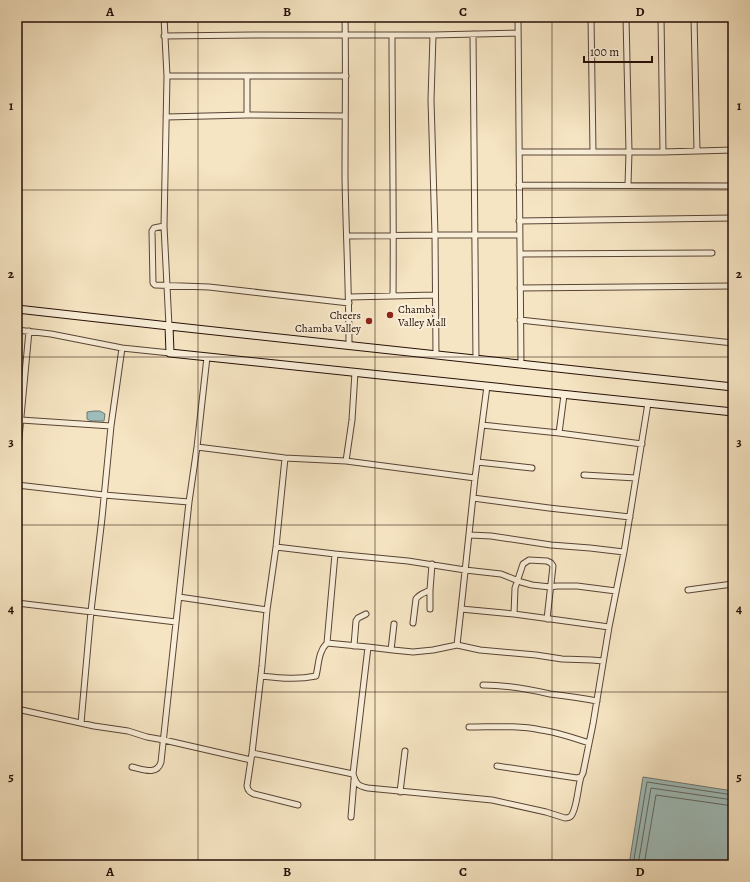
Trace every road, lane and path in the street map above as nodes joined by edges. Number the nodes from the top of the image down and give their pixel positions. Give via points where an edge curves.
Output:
1 (164, 17) edge
2 (345, 17) edge
3 (518, 17) edge
4 (591, 17) edge
5 (626, 17) edge
6 (661, 17) edge
7 (694, 17) edge
8 (518, 33) junction
9 (473, 34) junction
10 (345, 35) junction
11 (392, 35) junction
12 (433, 35) junction
13 (164, 36) junction
14 (167, 76) junction
15 (247, 76) junction
16 (346, 76) junction
17 (247, 115) junction
18 (166, 116) junction
19 (345, 116) junction
20 (733, 150) edge
21 (697, 151) junction
22 (519, 152) junction
23 (593, 152) junction
24 (629, 152) junction
25 (663, 152) junction
26 (519, 185) junction
27 (628, 185) junction
28 (733, 186) edge
29 (733, 218) edge
30 (519, 221) junction
31 (164, 226) junction
32 (435, 235) junction
33 (475, 235) junction
34 (520, 235) junction
35 (347, 236) junction
36 (394, 236) junction
37 (712, 253) dead end
38 (520, 254) junction
39 (167, 285) junction
40 (733, 286) edge
41 (520, 288) junction
42 (435, 295) junction
43 (393, 296) junction
44 (349, 300) junction
45 (17, 309) edge
46 (520, 320) junction
47 (169, 326) junction
48 (17, 330) edge
49 (29, 331) junction
50 (733, 343) edge
51 (349, 346) junction
52 (122, 348) junction
53 (170, 353) junction
54 (436, 355) junction
55 (207, 357) junction
56 (476, 360) junction
57 (521, 364) junction
58 (355, 372) junction
59 (487, 386) junction
60 (733, 387) edge
61 (564, 395) junction
62 (648, 403) junction
63 (733, 412) edge
64 (21, 420) junction
65 (111, 426) junction
66 (482, 426) junction
67 (559, 433) junction
68 (642, 444) junction
69 (197, 447) junction
70 (285, 458) junction
71 (17, 459) edge
72 (346, 461) junction
73 (477, 462) junction
74 (532, 468) dead end
75 (584, 475) dead end
76 (475, 478) junction
77 (636, 478) junction
78 (17, 485) edge
79 (104, 495) junction
80 (473, 498) junction
81 (189, 502) junction
82 (630, 517) junction
83 (470, 535) junction
84 (276, 547) junction
85 (624, 552) junction
86 (335, 554) junction
87 (432, 564) junction
88 (465, 570) junction
89 (517, 580) junction
90 (733, 584) edge
91 (550, 587) junction
92 (430, 590) junction
93 (688, 590) dead end
94 (616, 591) junction
95 (179, 597) junction
96 (17, 603) edge
97 (430, 609) dead end
98 (461, 609) junction
99 (267, 610) junction
100 (91, 611) junction
101 (366, 614) dead end
102 (514, 614) junction
103 (547, 619) junction
104 (176, 622) junction
105 (413, 623) dead end
106 (394, 624) dead end
107 (609, 627) junction
108 (327, 643) junction
109 (457, 645) junction
110 (354, 646) junction
111 (368, 647) junction
112 (391, 650) junction
113 (603, 661) junction
114 (261, 676) junction
115 (483, 685) dead end
116 (597, 701) junction
117 (17, 708) edge
118 (81, 723) junction
119 (469, 727) dead end
120 (164, 740) junction
121 (589, 743) junction
122 (405, 751) dead end
123 (252, 753) junction
124 (251, 760) junction
125 (497, 766) dead end
126 (132, 767) dead end
127 (354, 777) junction
128 (581, 777) junction
129 (400, 792) junction
130 (298, 805) dead end
131 (351, 817) dead end

1 - 13 street
2 - 10 street
3 - 8 street
4 - 23 street
5 - 24 street
6 - 25 street
7 - 21 street
8 - 9 street
8 - 22 street
9 - 12 street
9 - 33 street
10 - 11 street
10 - 13 street
10 - 16 street
11 - 12 street
11 - 36 street
12 - 32 street via 431,100
13 - 14 street
14 - 15 street
14 - 18 street
15 - 16 street
15 - 17 street
16 - 19 street
17 - 18 street
17 - 19 street
18 - 31 street
19 - 35 street
20 - 21 street
21 - 25 street
22 - 23 street
22 - 26 street
23 - 24 street
24 - 25 street
24 - 27 street
26 - 27 street
26 - 30 street
27 - 28 street
29 - 30 street
30 - 34 street
31 - 39 street
31 - 39 street via 152,231 153,282 155,285
32 - 33 street
32 - 36 street
32 - 42 street
33 - 34 street
33 - 56 street
34 - 38 street
35 - 36 street
35 - 44 street
36 - 43 street
37 - 38 street
38 - 41 street
39 - 44 street
39 - 47 street
40 - 41 street
41 - 46 street
42 - 43 street
42 - 54 street
43 - 44 street
44 - 51 street
45 - 47 main road
46 - 50 street
46 - 57 street
47 - 51 main road
47 - 53 main road
48 - 49 street
49 - 52 street
49 - 64 street
51 - 54 main road
52 - 53 street
52 - 65 street
53 - 55 main road
54 - 56 main road
55 - 58 main road
55 - 69 street
56 - 57 main road
57 - 60 main road
58 - 59 main road
58 - 72 street
59 - 61 main road
59 - 66 street
61 - 62 main road
61 - 67 street
62 - 63 main road
62 - 68 street
64 - 65 street
64 - 71 street
65 - 79 street
66 - 67 street
66 - 73 street
67 - 68 street
68 - 77 street
69 - 70 street
69 - 81 street
70 - 72 street
70 - 84 street
72 - 76 street
73 - 74 street
73 - 76 street
75 - 77 street
76 - 80 street
77 - 82 street
78 - 79 street
79 - 81 street
79 - 100 street
80 - 82 street
80 - 83 street
81 - 95 street
82 - 85 street
83 - 85 street
83 - 88 street
84 - 86 street
84 - 99 street
85 - 94 street
86 - 87 street
86 - 108 street
87 - 88 street
87 - 92 street
88 - 89 street via 501,574
88 - 98 street
89 - 91 street
89 - 91 street via 526,561 547,561 553,566
89 - 102 street
90 - 93 street
91 - 94 street via 577,586
91 - 103 street
92 - 97 street
92 - 105 street via 416,599
94 - 107 street
95 - 99 street
95 - 104 street
96 - 100 street
98 - 102 street
98 - 109 street
99 - 114 street
100 - 104 street
100 - 118 street
101 - 110 street via 356,621
102 - 103 street
103 - 107 street
104 - 120 street
106 - 112 street
107 - 113 street
108 - 110 street
108 - 114 street via 320,653 316,676 290,679
109 - 112 street via 413,652
109 - 113 street via 562,659
110 - 111 street
111 - 112 street
111 - 127 street
113 - 116 street
114 - 123 street
115 - 116 street
116 - 121 street
117 - 118 street
118 - 120 street
119 - 121 street via 519,727 561,734
120 - 124 street
120 - 126 street via 159,768 151,771
121 - 128 street
122 - 129 street
123 - 124 street
123 - 127 street
124 - 130 street via 246,786 249,792
125 - 128 street
127 - 129 street via 357,784 368,788
127 - 131 street
128 - 129 street via 576,804 571,815 565,818 492,800

